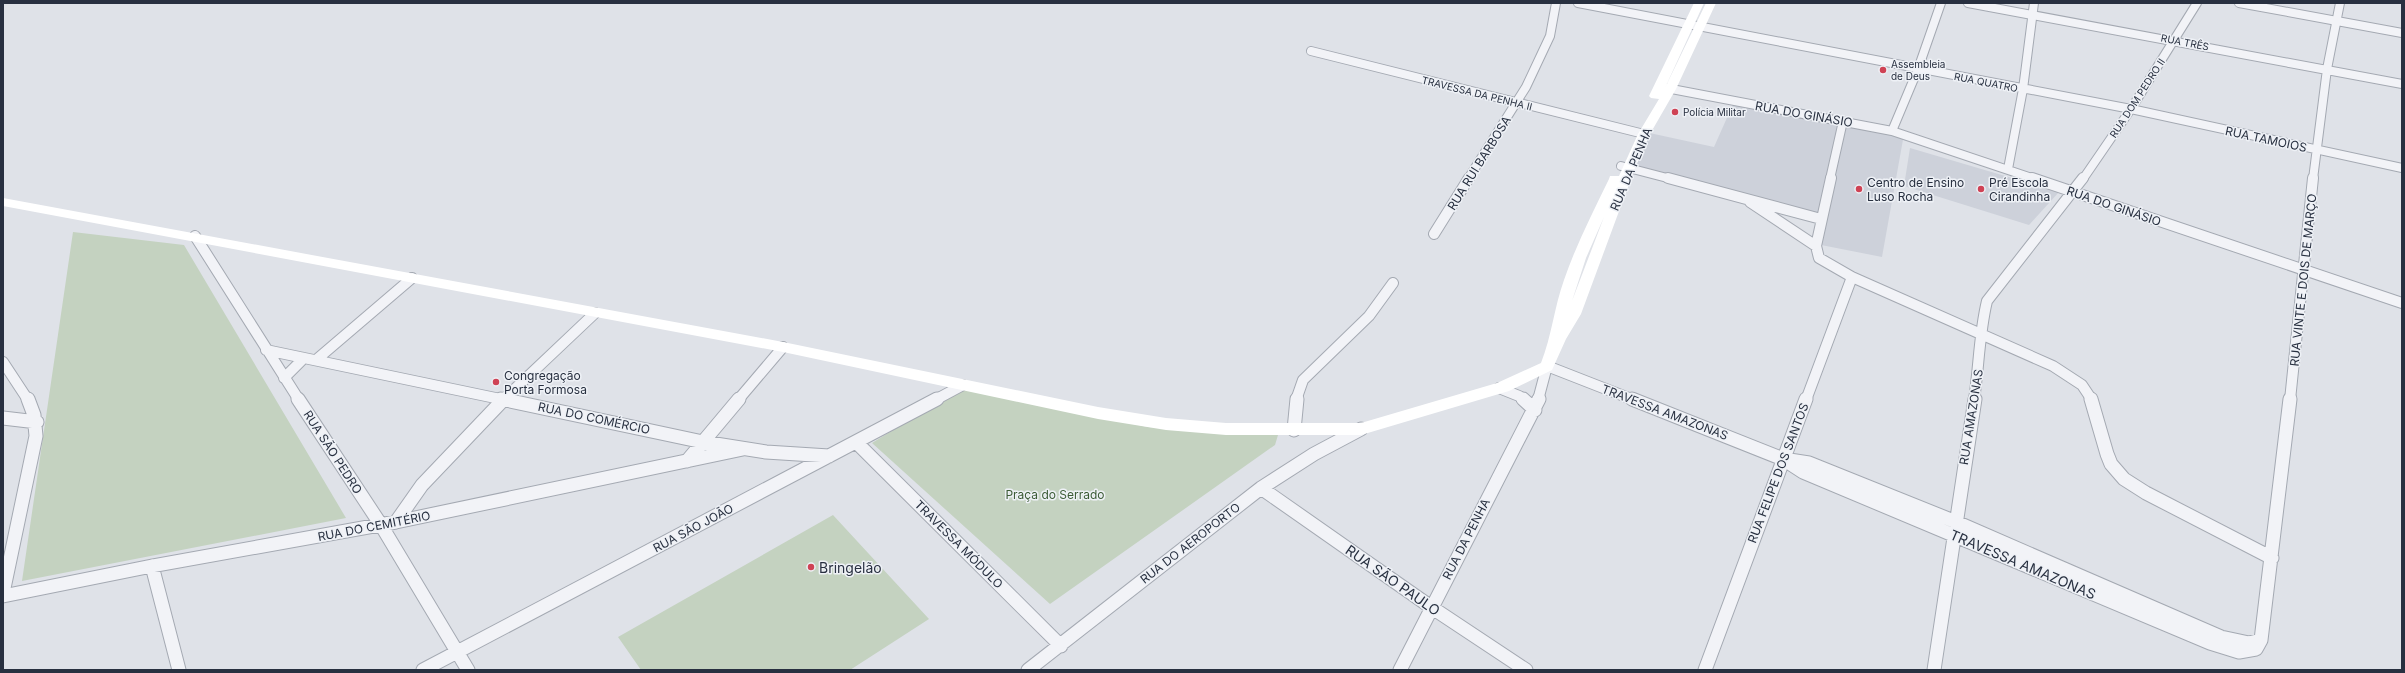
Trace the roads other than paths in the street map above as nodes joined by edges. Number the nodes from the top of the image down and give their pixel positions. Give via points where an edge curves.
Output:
1 (1556, 3) edge
2 (1578, 3) edge
3 (1699, 3) edge
4 (1711, 3) edge
5 (1941, 3) edge
6 (1968, 3) edge
7 (2034, 3) edge
8 (2197, 3) edge
9 (2239, 3) edge
10 (2340, 3) edge
11 (2032, 15) junction
12 (2338, 21) junction
13 (1695, 26) junction
14 (2402, 33) edge
15 (2174, 40) junction
16 (1311, 51) dead end
17 (1918, 68) junction
18 (2327, 69) junction
19 (2402, 84) edge
20 (1664, 88) junction
21 (2024, 89) junction
22 (1516, 102) junction
23 (2130, 109) junction
24 (1843, 121) junction
25 (1892, 131) junction
26 (1641, 133) junction
27 (2316, 150) junction
28 (1625, 167) junction
29 (2402, 168) edge
30 (2008, 169) junction
31 (2074, 192) junction
32 (1742, 197) junction
33 (3, 202) edge
34 (1821, 219) junction
35 (1434, 234) dead end
36 (195, 236) junction
37 (1816, 246) junction
38 (2305, 272) junction
39 (1852, 277) junction
40 (412, 278) junction
41 (1392, 283) dead end
42 (2402, 303) edge
43 (595, 313) junction
44 (1980, 336) junction
45 (783, 347) junction
46 (266, 350) junction
47 (310, 359) junction
48 (3, 362) edge
49 (1547, 366) junction
50 (284, 378) junction
51 (963, 385) junction
52 (1499, 388) junction
53 (503, 399) junction
54 (1534, 410) junction
55 (3, 418) edge
56 (37, 422) junction
57 (1361, 429) junction
58 (1294, 430) junction
59 (703, 442) junction
60 (857, 443) junction
61 (743, 449) junction
62 (830, 456) junction
63 (1783, 459) junction
64 (687, 461) junction
65 (1261, 488) junction
66 (396, 522) junction
67 (381, 525) junction
68 (1955, 529) junction
69 (2272, 558) junction
70 (152, 566) junction
71 (3, 594) edge
72 (1431, 607) junction
73 (1061, 646) junction
74 (458, 651) junction
75 (179, 670) edge
76 (423, 670) edge
77 (468, 670) edge
78 (1028, 670) edge
79 (1400, 670) edge
80 (1526, 670) edge
81 (1705, 670) edge
82 (1934, 670) edge

1 - 22 street, RUA RUI BARBOSA via 1554,21 1544,52
2 - 13 street, RUA QUATRO
3 - 13 street, RUA DA PENHA
4 - 13 street, RUA DA PENHA
5 - 17 street
6 - 11 street, RUA TRÊS
7 - 11 street
8 - 15 street, RUA DOM PEDRO II
9 - 12 street
10 - 12 street, RUA VINTE E DOIS DE MARÇO
11 - 15 street, RUA TRÊS
11 - 21 street
12 - 14 street
12 - 18 street, RUA VINTE E DOIS DE MARÇO
13 - 17 street, RUA QUATRO
13 - 20 street, RUA DA PENHA
15 - 18 street, RUA TRÊS
15 - 23 street, RUA DOM PEDRO II
16 - 22 street, TRAVESSA DA PENHA II
17 - 21 street, RUA QUATRO
17 - 25 street
18 - 19 street, RUA TRÊS
18 - 27 street, RUA VINTE E DOIS DE MARÇO
20 - 24 street, RUA DO GINÁSIO
20 - 26 street, RUA DA PENHA
21 - 23 street, RUA QUATRO
21 - 30 street
22 - 26 street, TRAVESSA DA PENHA II
22 - 35 street, RUA RUI BARBOSA
23 - 27 street, RUA TAMOIOS
23 - 31 street, RUA DOM PEDRO II
24 - 25 street, RUA DO GINÁSIO
24 - 34 street
25 - 30 street, RUA DO GINÁSIO
26 - 28 street, RUA DA PENHA
27 - 29 street, RUA TAMOIOS
27 - 38 street, RUA VINTE E DOIS DE MARÇO
28 - 32 street
28 - 49 street, RUA DA PENHA via 1574,314 1558,339
30 - 31 street, RUA DO GINÁSIO
31 - 38 street, RUA DO GINÁSIO
31 - 44 street, RUA AMAZONAS via 1987,301
32 - 34 street
32 - 37 street
33 - 36 street
34 - 37 street
36 - 40 street
36 - 46 street, RUA SÃO PEDRO
37 - 39 street via 1819,258
38 - 42 street, RUA DO GINÁSIO
38 - 69 street, RUA VINTE E DOIS DE MARÇO
39 - 44 street
39 - 63 street, RUA FELIPE DOS SANTOS
40 - 43 street
40 - 47 street
41 - 58 street via 1369,316 1303,380 1295,404
43 - 45 street
43 - 53 street
44 - 68 street, RUA AMAZONAS via 1980,364
44 - 69 street via 2052,366 2073,378 2088,392 2105,454 2118,473 2131,484
45 - 51 street
45 - 59 street
46 - 47 street, RUA DO COMÉRCIO
46 - 50 street, RUA SÃO PEDRO
47 - 50 street
47 - 53 street, RUA DO COMÉRCIO
48 - 56 street via 30,401
49 - 52 street
49 - 54 street, RUA DA PENHA via 1542,394
49 - 63 street, TRAVESSA AMAZONAS
50 - 67 street, RUA SÃO PEDRO
51 - 58 street via 1166,424
51 - 60 street, RUA SÃO JOÃO
52 - 54 street via 1519,396
52 - 57 street
53 - 59 street, RUA DO COMÉRCIO
53 - 66 street via 420,487 402,509
54 - 72 street, RUA DA PENHA
55 - 56 street
56 - 71 street
57 - 58 street
57 - 65 street, RUA DO AEROPORTO via 1314,454
59 - 61 street, RUA DO COMÉRCIO
59 - 64 street
60 - 62 street, RUA SÃO JOÃO
60 - 73 street, TRAVESSA MÓDULO
61 - 62 street, RUA DO COMÉRCIO
61 - 64 street, RUA DO CEMITÉRIO
62 - 74 street, RUA SÃO JOÃO
63 - 68 street, TRAVESSA AMAZONAS via 1803,472
63 - 81 street, RUA FELIPE DOS SANTOS
64 - 66 street, RUA DO CEMITÉRIO
65 - 72 street, RUA SÃO PAULO
65 - 73 street, RUA DO AEROPORTO
66 - 67 street, RUA DO CEMITÉRIO
67 - 70 street, RUA DO CEMITÉRIO
67 - 74 street, RUA SÃO PEDRO
68 - 69 street, TRAVESSA AMAZONAS via 2210,643 2239,652 2255,644
68 - 82 street, RUA AMAZONAS
70 - 71 street, RUA DO CEMITÉRIO
70 - 75 street
72 - 79 street, RUA DA PENHA
72 - 80 street, RUA SÃO PAULO
73 - 78 street, RUA DO AEROPORTO
74 - 76 street, RUA SÃO JOÃO
74 - 77 street, RUA SÃO PEDRO

